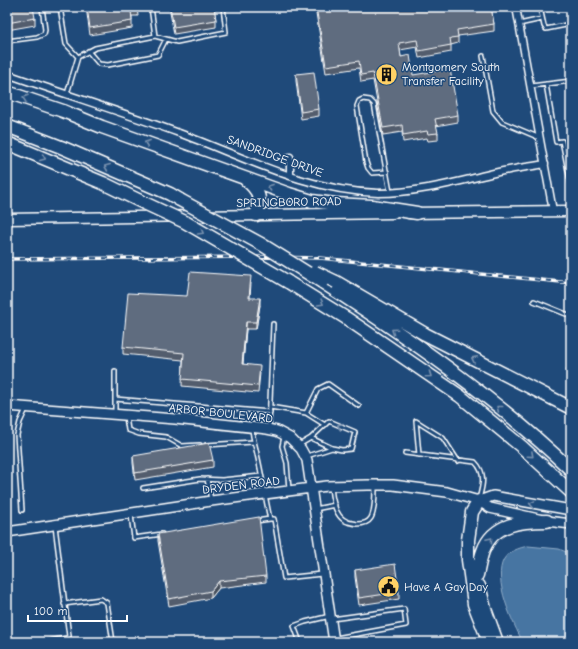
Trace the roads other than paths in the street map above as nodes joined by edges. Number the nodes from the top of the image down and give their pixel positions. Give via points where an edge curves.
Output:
1 (42, 7) edge
2 (60, 7) edge
3 (151, 7) edge
4 (223, 7) edge
5 (516, 7) edge
6 (558, 7) edge
7 (542, 19) junction
8 (519, 24) junction
9 (571, 24) edge
10 (155, 36) junction
11 (166, 39) junction
12 (7, 41) edge
13 (88, 51) junction
14 (483, 56) dead end
15 (78, 57) junction
16 (7, 74) edge
17 (571, 81) edge
18 (546, 84) junction
19 (530, 86) junction
20 (7, 92) edge
21 (67, 94) junction
22 (7, 126) edge
23 (540, 138) junction
24 (7, 142) edge
25 (290, 156) dead end
26 (545, 164) junction
27 (387, 172) junction
28 (239, 176) junction
29 (290, 176) junction
30 (571, 185) edge
31 (390, 192) junction
32 (553, 211) junction
33 (571, 211) edge
34 (417, 213) junction
35 (256, 215) junction
36 (7, 219) edge
37 (261, 244) junction
38 (534, 301) dead end
39 (571, 316) edge
40 (272, 324) dead end
41 (115, 371) dead end
42 (115, 399) junction
43 (7, 406) edge
44 (359, 406) dead end
45 (270, 407) junction
46 (27, 408) junction
47 (571, 408) edge
48 (270, 412) junction
49 (306, 413) junction
50 (115, 415) junction
51 (126, 415) junction
52 (325, 425) junction
53 (252, 427) junction
54 (269, 429) junction
55 (285, 435) junction
56 (311, 438) junction
57 (253, 442) junction
58 (298, 446) junction
59 (332, 448) junction
60 (405, 453) dead end
61 (419, 455) junction
62 (305, 456) junction
63 (458, 461) junction
64 (571, 470) edge
65 (261, 476) junction
66 (207, 479) junction
67 (375, 485) junction
68 (330, 486) junction
69 (142, 488) dead end
70 (311, 488) junction
71 (289, 491) junction
72 (569, 491) edge
73 (264, 495) junction
74 (211, 501) junction
75 (479, 501) junction
76 (335, 505) junction
77 (314, 509) junction
78 (22, 510) dead end
79 (571, 510) edge
80 (130, 513) junction
81 (270, 519) junction
82 (547, 521) junction
83 (249, 522) edge
84 (571, 524) edge
85 (55, 525) junction
86 (7, 532) edge
87 (164, 534) edge
88 (324, 574) junction
89 (477, 576) junction
90 (64, 604) junction
91 (331, 618) junction
92 (69, 636) junction
93 (210, 640) dead end
94 (334, 640) edge
95 (44, 642) edge
96 (71, 642) edge
97 (113, 642) edge
98 (200, 642) edge
99 (300, 642) edge
100 (489, 642) edge
101 (497, 642) edge

1 - 12 lane via 44,34
2 - 15 lane via 66,44
3 - 10 lane
4 - 11 lane via 226,32 177,42
5 - 8 street
6 - 7 lane via 544,9 541,12
7 - 8 lane
7 - 9 lane via 546,29
8 - 19 street
10 - 11 lane
10 - 13 lane
11 - 13 lane via 158,55 108,65 99,64
13 - 15 lane
14 - 23 lane via 494,111 502,122
15 - 21 lane
16 - 21 street, SANDRIDGE DRIVE
17 - 18 lane
18 - 19 lane
18 - 30 lane via 556,142 562,141
19 - 23 street
28 -> 20 highway
21 - 29 street, SANDRIDGE DRIVE via 179,133
37 -> 22 highway, bridge via 170,194
23 - 26 street
24 -> 72 highway, bridge via 185,222 346,318 460,396 522,447
25 - 29 street
26 - 31 street, SANDRIDGE DRIVE via 443,186
26 - 32 street
27 - 27 lane via 374,104 363,99 357,106 366,162 372,172
27 - 31 lane
34 -> 28 highway via 312,201
28 - 35 highway via 252,184 258,193 260,206
29 - 31 street, SANDRIDGE DRIVE via 344,190
32 - 33 main road, SPRINGBORO ROAD
32 - 34 main road, SPRINGBORO ROAD
34 - 35 main road, SPRINGBORO ROAD
35 - 36 main road, SPRINGBORO ROAD
47 -> 37 highway, bridge via 425,334 336,282
64 -> 37 highway, bridge via 532,434 452,371 322,282
38 - 39 lane
40 - 45 lane
41 - 42 lane
42 - 48 lane
42 - 50 lane
43 - 46 main road, ARBOR BOULEVARD
44 - 49 lane via 328,384 318,389
45 - 48 lane
45 - 49 lane
46 - 50 main road, ARBOR BOULEVARD
46 - 78 lane via 17,436
48 - 54 lane
49 - 52 lane
50 - 51 main road, ARBOR BOULEVARD
51 - 53 main road, ARBOR BOULEVARD
51 - 57 lane via 128,430 166,437 182,446
52 - 56 lane
59 -> 52 lane via 351,449 355,432 329,421
53 - 54 main road, ARBOR BOULEVARD
53 - 57 lane
54 - 55 main road, ARBOR BOULEVARD
55 - 58 main road, ARBOR BOULEVARD
55 - 71 lane via 282,446 287,463
56 - 58 lane
56 - 59 lane
57 - 65 lane
58 - 62 main road, ARBOR BOULEVARD
59 - 62 lane
60 - 61 lane
61 - 63 lane
61 - 63 lane via 416,421 443,438
62 - 70 main road, ARBOR BOULEVARD
63 - 75 lane via 475,462 480,466 483,478
65 - 66 lane
65 - 73 lane
66 - 69 lane
66 - 74 lane
67 - 68 main road, DRYDEN ROAD
67 - 75 main road, DRYDEN ROAD via 424,488
67 - 76 lane via 371,518 366,523 347,522 342,519
68 - 70 main road, DRYDEN ROAD
68 - 76 lane
70 - 71 main road, DRYDEN ROAD
70 - 77 main road, ARBOR BOULEVARD
71 - 73 main road, DRYDEN ROAD
73 - 74 main road, DRYDEN ROAD
73 - 81 lane
74 - 80 main road, DRYDEN ROAD
79 -> 75 main road, DRYDEN ROAD via 493,496
75 - 82 main road, DRYDEN ROAD via 490,508
75 - 89 highway via 480,513 475,543
75 - 100 highway via 472,512 468,560 474,604
76 - 77 lane
77 - 88 main road, ARBOR BOULEVARD
80 - 85 main road, DRYDEN ROAD
80 - 87 lane via 134,538
81 - 83 lane
81 - 88 lane via 274,519 284,578
82 - 84 main road, DRYDEN ROAD
89 -> 82 highway via 483,550 500,530 520,522
85 - 86 main road, DRYDEN ROAD
85 - 90 lane
88 - 91 main road, ARBOR BOULEVARD
89 - 101 highway via 479,593
90 - 92 lane
90 - 97 lane via 104,600 107,603
91 - 94 main road, ARBOR BOULEVARD
91 - 94 lane via 404,609 406,626
91 - 99 lane via 294,626
92 - 95 lane
92 - 96 lane
93 - 98 lane

